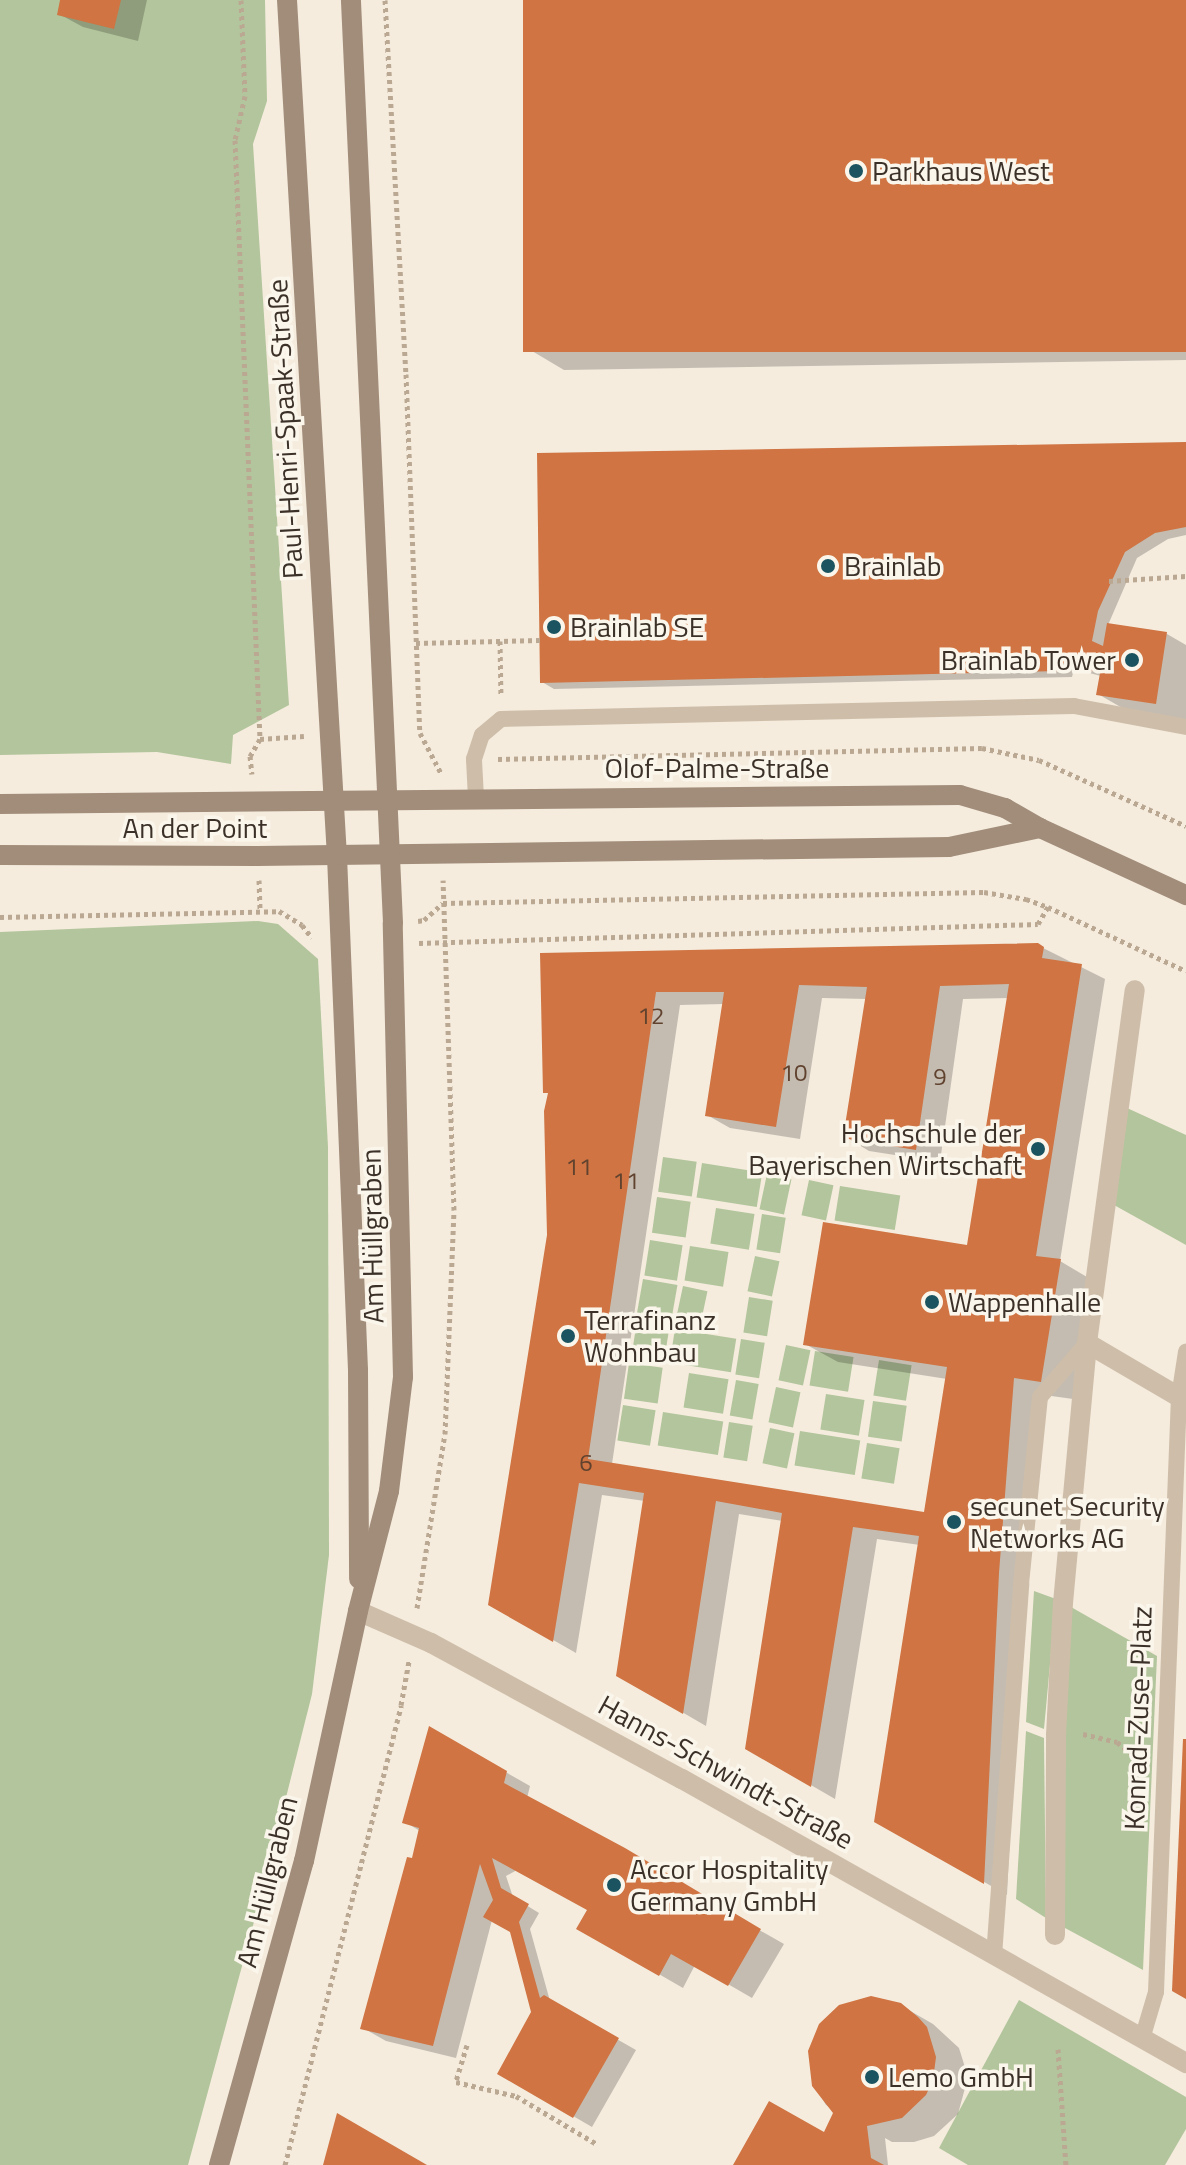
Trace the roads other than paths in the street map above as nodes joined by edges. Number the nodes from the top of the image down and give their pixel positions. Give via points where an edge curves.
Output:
1 (287, 0) edge
2 (351, 0) edge
3 (1186, 727) edge
4 (476, 798) junction
5 (334, 799) junction
6 (388, 799) junction
7 (0, 804) edge
8 (1040, 828) junction
9 (0, 855) edge
10 (390, 855) junction
11 (337, 856) junction
12 (1186, 895) edge
13 (1135, 990) dead end
14 (1087, 1343) junction
15 (1186, 1352) edge
16 (1183, 1399) edge
17 (358, 1611) junction
18 (1055, 1935) dead end
19 (994, 1956) junction
20 (1142, 2039) junction
21 (1186, 2063) edge
22 (219, 2165) edge

1 - 5 main road, Paul-Henri-Spaak-Straße
2 - 6 main road
3 - 4 lane via 1074,706 501,719 482,735 474,759
4 - 6 main road, Olof-Palme-Straße
4 - 8 main road, Olof-Palme-Straße via 960,795 1005,808
5 - 6 main road, An der Point
5 - 7 main road, An der Point
5 - 11 main road, Paul-Henri-Spaak-Straße
6 - 10 main road
8 - 10 main road via 949,847
8 - 12 main road, Olof-Palme-Straße
9 - 11 main road, An der Point
10 - 11 main road, An der Point
10 - 17 main road, Am Hüllgraben via 403,1377 389,1491
11 - 17 main road, Am Hüllgraben via 358,1370
13 - 14 street
14 - 16 street
14 - 18 street via 1063,1603
14 - 19 lane via 1040,1397
15 - 16 lane, Konrad-Zuse-Platz
16 - 20 lane, Konrad-Zuse-Platz via 1156,1992
17 - 19 street, Hanns-Schwindt-Straße via 431,1643 654,1763
17 - 22 main road, Am Hüllgraben via 304,1861
19 - 20 street, Hanns-Schwindt-Straße
20 - 21 street, Hanns-Schwindt-Straße

